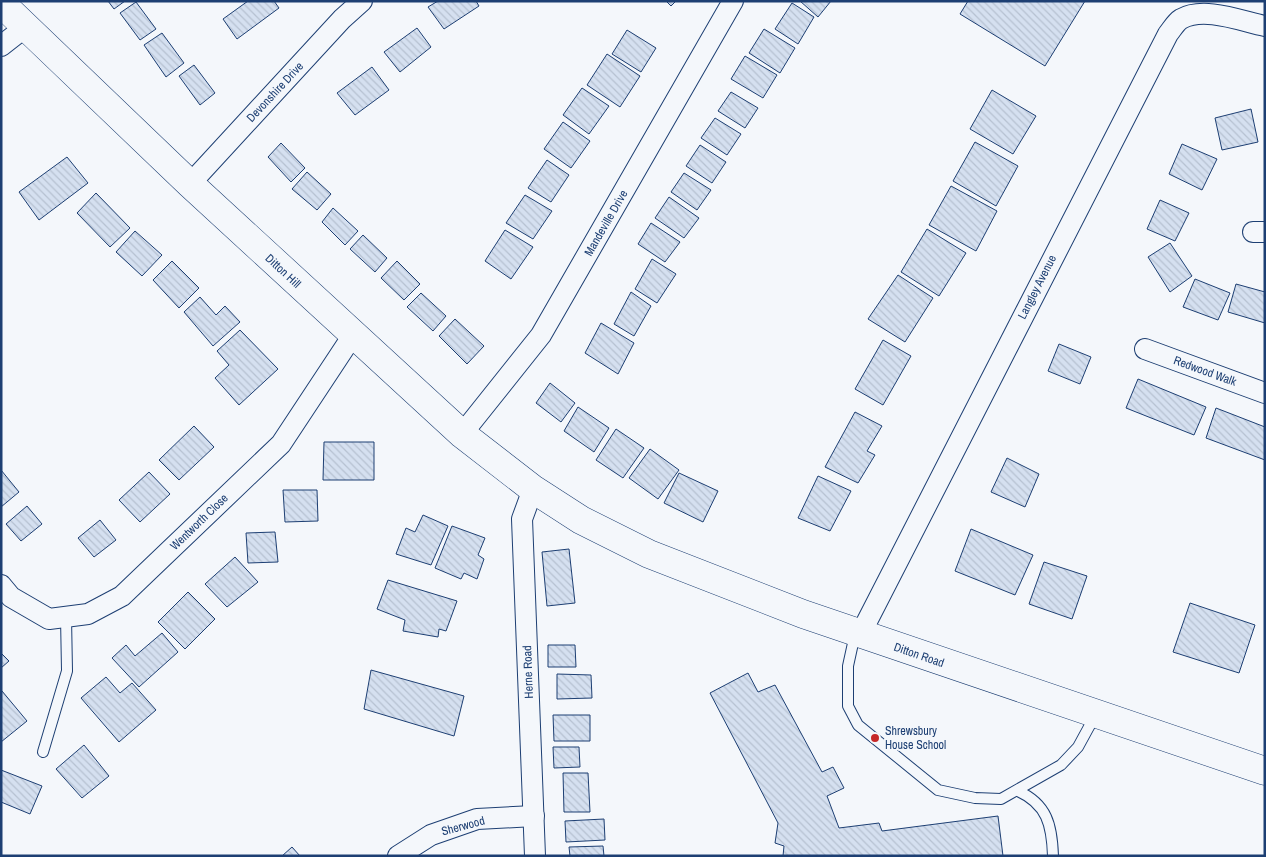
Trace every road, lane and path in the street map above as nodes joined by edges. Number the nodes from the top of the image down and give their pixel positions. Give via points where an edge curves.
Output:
1 (362, 1) edge
2 (733, 1) edge
3 (1, 3) edge
4 (1195, 8) edge
5 (1265, 26) edge
6 (24, 28) junction
7 (1, 46) edge
8 (190, 184) junction
9 (353, 335) junction
10 (1145, 348) dead end
11 (1265, 393) edge
12 (462, 434) junction
13 (533, 490) junction
14 (581, 520) joint
15 (1, 585) edge
16 (66, 617) junction
17 (857, 634) junction
18 (1096, 714) junction
19 (43, 752) dead end
20 (1265, 771) edge
21 (1018, 791) junction
22 (534, 816) junction
23 (398, 856) edge
24 (535, 856) edge
25 (1053, 856) edge

1 - 8 street, Devonshire Drive
2 - 12 street, Mandeville Drive via 541,335
3 - 6 street, Ditton Hill
4 - 5 street, Langley Avenue via 1208,15
4 - 17 street, Langley Avenue via 1168,34
6 - 7 street
6 - 8 street, Ditton Hill
8 - 9 street, Ditton Hill
9 - 12 street, Ditton Hill
9 - 16 street, Wentworth Close via 282,444 122,596 88,614
10 - 11 street, Redwood Walk
12 - 13 street, Ditton Hill
13 - 14 street, Ditton Hill
13 - 22 street, Herne Road via 522,519
14 - 17 street, Ditton Road via 649,554
15 - 16 street, Wentworth Close via 11,597 48,619
16 - 19 lane via 67,671
17 - 18 street, Ditton Road
17 - 21 lane via 848,666 848,706 858,725 938,790 975,798 1000,799
18 - 20 street, Ditton Road
18 - 21 lane via 1078,747 1061,765
21 - 25 lane via 1031,797 1043,810
22 - 23 street, Sherwood via 477,819 431,835
22 - 24 street, Herne Road

